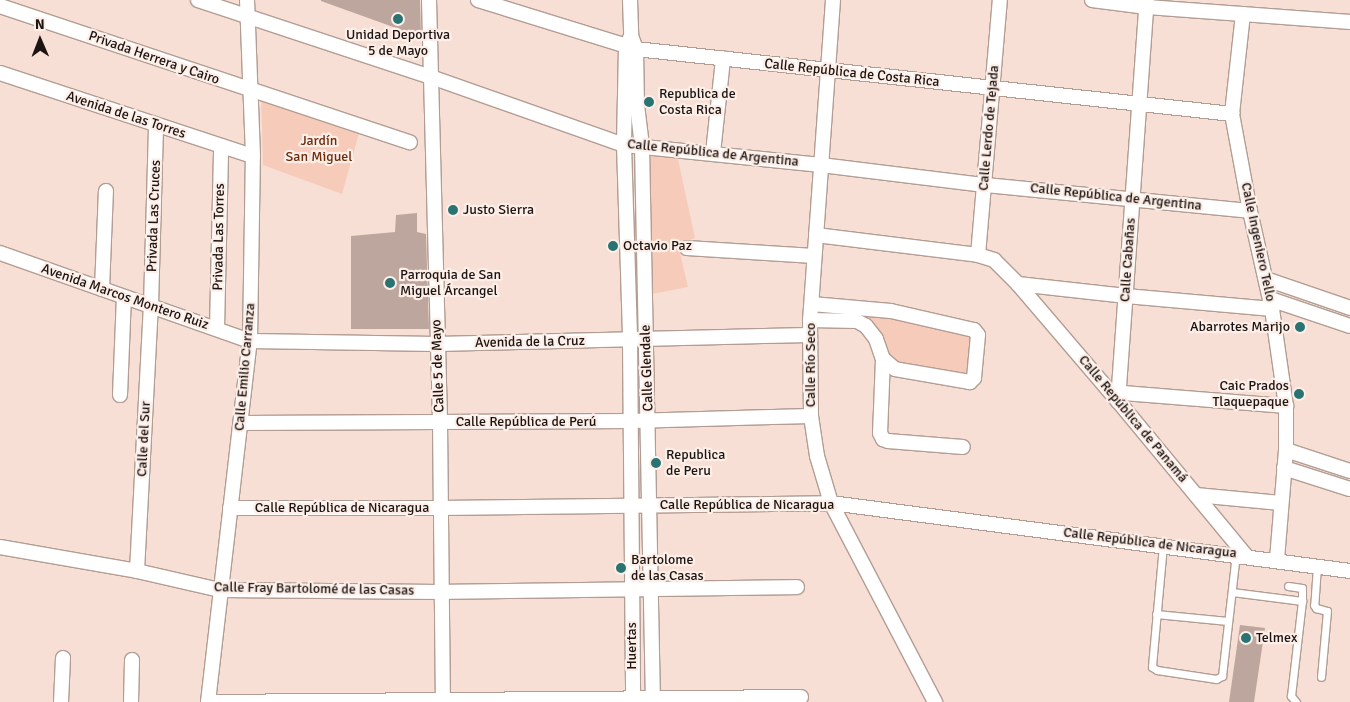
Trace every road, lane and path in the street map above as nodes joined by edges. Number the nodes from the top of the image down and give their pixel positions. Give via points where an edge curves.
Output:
1 (198, 0) edge
2 (246, 0) edge
3 (429, 0) edge
4 (478, 0) edge
5 (630, 0) edge
6 (833, 0) edge
7 (1000, 0) edge
8 (1092, 0) edge
9 (1147, 4) edge
10 (0, 6) edge
11 (1243, 14) junction
12 (247, 16) junction
13 (1350, 22) edge
14 (631, 44) junction
15 (723, 59) junction
16 (827, 70) junction
17 (0, 73) edge
18 (431, 76) junction
19 (992, 89) junction
20 (250, 91) junction
21 (1140, 104) junction
22 (1232, 114) junction
23 (156, 125) junction
24 (410, 142) dead end
25 (624, 145) junction
26 (221, 146) junction
27 (642, 146) junction
28 (713, 153) junction
29 (253, 156) junction
30 (820, 164) junction
31 (985, 185) junction
32 (106, 191) dead end
33 (1133, 198) junction
34 (1250, 211) junction
35 (816, 235) junction
36 (687, 248) dead end
37 (0, 253) edge
38 (978, 255) junction
39 (814, 256) junction
40 (1266, 279) junction
41 (1018, 284) junction
42 (102, 289) junction
43 (1126, 296) junction
44 (124, 297) junction
45 (1333, 302) junction
46 (812, 304) junction
47 (1271, 304) junction
48 (151, 306) junction
49 (1350, 308) edge
50 (858, 315) junction
51 (1326, 318) junction
52 (810, 320) junction
53 (1350, 326) edge
54 (217, 329) junction
55 (810, 335) junction
56 (648, 339) junction
57 (630, 340) junction
58 (250, 341) junction
59 (436, 344) junction
60 (883, 359) junction
61 (120, 395) dead end
62 (1116, 395) junction
63 (1286, 406) junction
64 (811, 416) junction
65 (631, 421) junction
66 (649, 421) junction
67 (240, 422) junction
68 (440, 422) junction
69 (963, 447) dead end
70 (1286, 450) junction
71 (1284, 468) junction
72 (1349, 468) edge
73 (1346, 488) edge
74 (1196, 495) junction
75 (831, 503) junction
76 (1282, 503) junction
77 (631, 506) junction
78 (651, 506) junction
79 (230, 508) junction
80 (440, 508) junction
81 (1163, 545) junction
82 (0, 547) edge
83 (1241, 555) junction
84 (1277, 560) junction
85 (1318, 566) junction
86 (136, 571) junction
87 (1350, 571) edge
88 (1288, 586) dead end
89 (797, 587) dead end
90 (632, 589) junction
91 (652, 589) junction
92 (220, 590) junction
93 (441, 592) junction
94 (1232, 592) junction
95 (1302, 601) junction
96 (1156, 614) junction
97 (1228, 621) junction
98 (63, 658) dead end
99 (132, 660) dead end
100 (1321, 677) dead end
101 (801, 697) dead end
102 (633, 700) edge
103 (653, 700) edge
104 (443, 701) edge
105 (61, 702) edge
106 (131, 702) edge
107 (208, 702) edge
108 (935, 702) edge
109 (1296, 702) edge

1 - 12 street, Calle República de Argentina
2 - 12 street, Calle Emilio Carranza
3 - 18 street, Calle 5 de Mayo
4 - 14 street, Calle República de Costa Rica
5 - 14 street, Calle Glendale
6 - 16 street, Calle Río Seco
7 - 19 street, Calle Lerdo de Tejada
8 - 9 street
9 - 11 street
9 - 21 street, Calle Cabañas
10 - 20 street, Privada Herrera y Cairo
11 - 13 street
11 - 22 street, Calle Ingeniero Tello
12 - 18 street, Calle República de Argentina
12 - 20 street, Calle Emilio Carranza
14 - 15 street, Calle República de Costa Rica
14 - 25 street, Calle Glendale
14 - 27 street, Calle Glendale
15 - 16 street, Calle República de Costa Rica
15 - 28 street
16 - 19 street, Calle República de Costa Rica
16 - 30 street, Calle Río Seco
17 - 23 street, Avenida de las Torres
18 - 25 street, Calle República de Argentina
18 - 59 street, Calle 5 de Mayo
19 - 21 street, Calle República de Costa Rica
19 - 31 street, Calle Lerdo de Tejada
20 - 24 street
20 - 29 street, Calle Emilio Carranza
21 - 22 street, Calle República de Costa Rica
21 - 33 street, Calle Cabañas
22 - 34 street, Calle Ingeniero Tello
23 - 26 street, Avenida de las Torres
23 - 48 street, Privada Las Cruces
25 - 27 street, Calle República de Argentina
25 - 57 street, Calle Glendale
26 - 29 street, Avenida de las Torres
26 - 54 street, Privada Las Torres
27 - 28 street, Calle República de Argentina
27 - 56 street, Calle Glendale via 644,296
28 - 30 street, Calle República de Argentina
29 - 58 street, Calle Emilio Carranza
30 - 31 street, Calle República de Argentina
30 - 35 street, Calle Río Seco
31 - 33 street, Calle República de Argentina
31 - 38 street, Calle Lerdo de Tejada
32 - 42 street
33 - 34 street, Calle República de Argentina
33 - 43 street, Calle Cabañas
34 - 40 street, Calle Ingeniero Tello
35 - 38 street, Calle República de Panamá
35 - 39 street, Calle Río Seco
36 - 39 street
37 - 42 street, Avenida Marcos Montero Ruiz
38 - 41 street, Calle República de Panamá via 994,260
39 - 46 street, Calle Río Seco
40 - 45 street
40 - 47 street, Calle Ingeniero Tello
41 - 43 street
41 - 62 street, Calle República de Panamá
42 - 44 street, Avenida Marcos Montero Ruiz
43 - 47 street
43 - 62 street, Calle Cabañas
44 - 48 street, Avenida Marcos Montero Ruiz
44 - 61 street
45 - 49 street
45 - 51 street
46 - 50 street
46 - 52 street, Calle Río Seco
47 - 51 street
47 - 63 street, Calle Ingeniero Tello
48 - 54 street, Avenida Marcos Montero Ruiz
48 - 86 street, Calle del Sur
50 - 52 street
50 - 60 street via 876,339
50 - 60 street via 891,311 974,330 978,335 974,378 970,382 895,369
51 - 53 street
52 - 55 street, Calle Río Seco
54 - 58 street, Avenida Marcos Montero Ruiz
55 - 56 street, Avenida de la Cruz
55 - 64 street, Calle Río Seco
56 - 57 street, Avenida de la Cruz
56 - 66 street, Calle Glendale
57 - 59 street, Avenida de la Cruz
57 - 65 street, Calle Glendale
58 - 59 street, Avenida de la Cruz
58 - 67 street, Calle Emilio Carranza
59 - 68 street, Calle 5 de Mayo
60 - 69 street via 880,433 883,439
62 - 63 street
62 - 74 street, Calle República de Panamá
63 - 70 street, Calle Ingeniero Tello
64 - 66 street, Calle República de Perú
64 - 75 street, Calle Río Seco via 817,456
65 - 66 street, Calle República de Perú
65 - 68 street, Calle República de Perú
65 - 77 street, Calle Glendale
66 - 78 street, Calle Glendale
67 - 68 street, Calle República de Perú
67 - 79 street, Calle Emilio Carranza
68 - 80 street, Calle 5 de Mayo
70 - 71 street, Calle Ingeniero Tello
70 - 72 street
71 - 73 street
71 - 76 street, Calle Ingeniero Tello
72 - 73 street
74 - 76 street
74 - 83 street, Calle República de Panamá
75 - 78 street, Calle República de Nicaragua
75 - 81 street, Calle República de Nicaragua
75 - 108 street, Calle Río Seco
76 - 84 street, Calle Ingeniero Tello
77 - 78 street, Calle República de Nicaragua
77 - 80 street, Calle República de Nicaragua
77 - 90 street, Calle Glendale
78 - 91 street, Calle Glendale
79 - 80 street, Calle República de Nicaragua
79 - 92 street, Calle Emilio Carranza
80 - 93 street, Calle 5 de Mayo
81 - 83 street, Calle República de Nicaragua
81 - 96 lane
82 - 86 street, Calle Fray Bartolomé de las Casas
83 - 84 street, Calle República de Nicaragua
83 - 94 lane
84 - 85 street, Calle República de Nicaragua
85 - 87 street, Calle República de Nicaragua
85 - 100 lane via 1314,605 1327,611
86 - 92 street, Calle Fray Bartolomé de las Casas
88 - 95 lane via 1302,588
89 - 91 street, Calle Fray Bartolomé de las Casas
90 - 91 street, Calle Fray Bartolomé de las Casas
90 - 93 street, Calle Fray Bartolomé de las Casas
90 - 102 street, Huertas
91 - 103 street, Calle Glendale
92 - 93 street, Calle Fray Bartolomé de las Casas
92 - 107 street, Calle Emilio Carranza
93 - 104 street, Calle 5 de Mayo
94 - 95 lane
94 - 97 lane
95 - 109 lane via 1291,696
96 - 97 lane
96 - 97 lane via 1152,667 1216,679 1222,676
98 - 105 street
99 - 106 street
101 - 103 street
102 - 103 street
102 - 104 street
104 - 107 street

